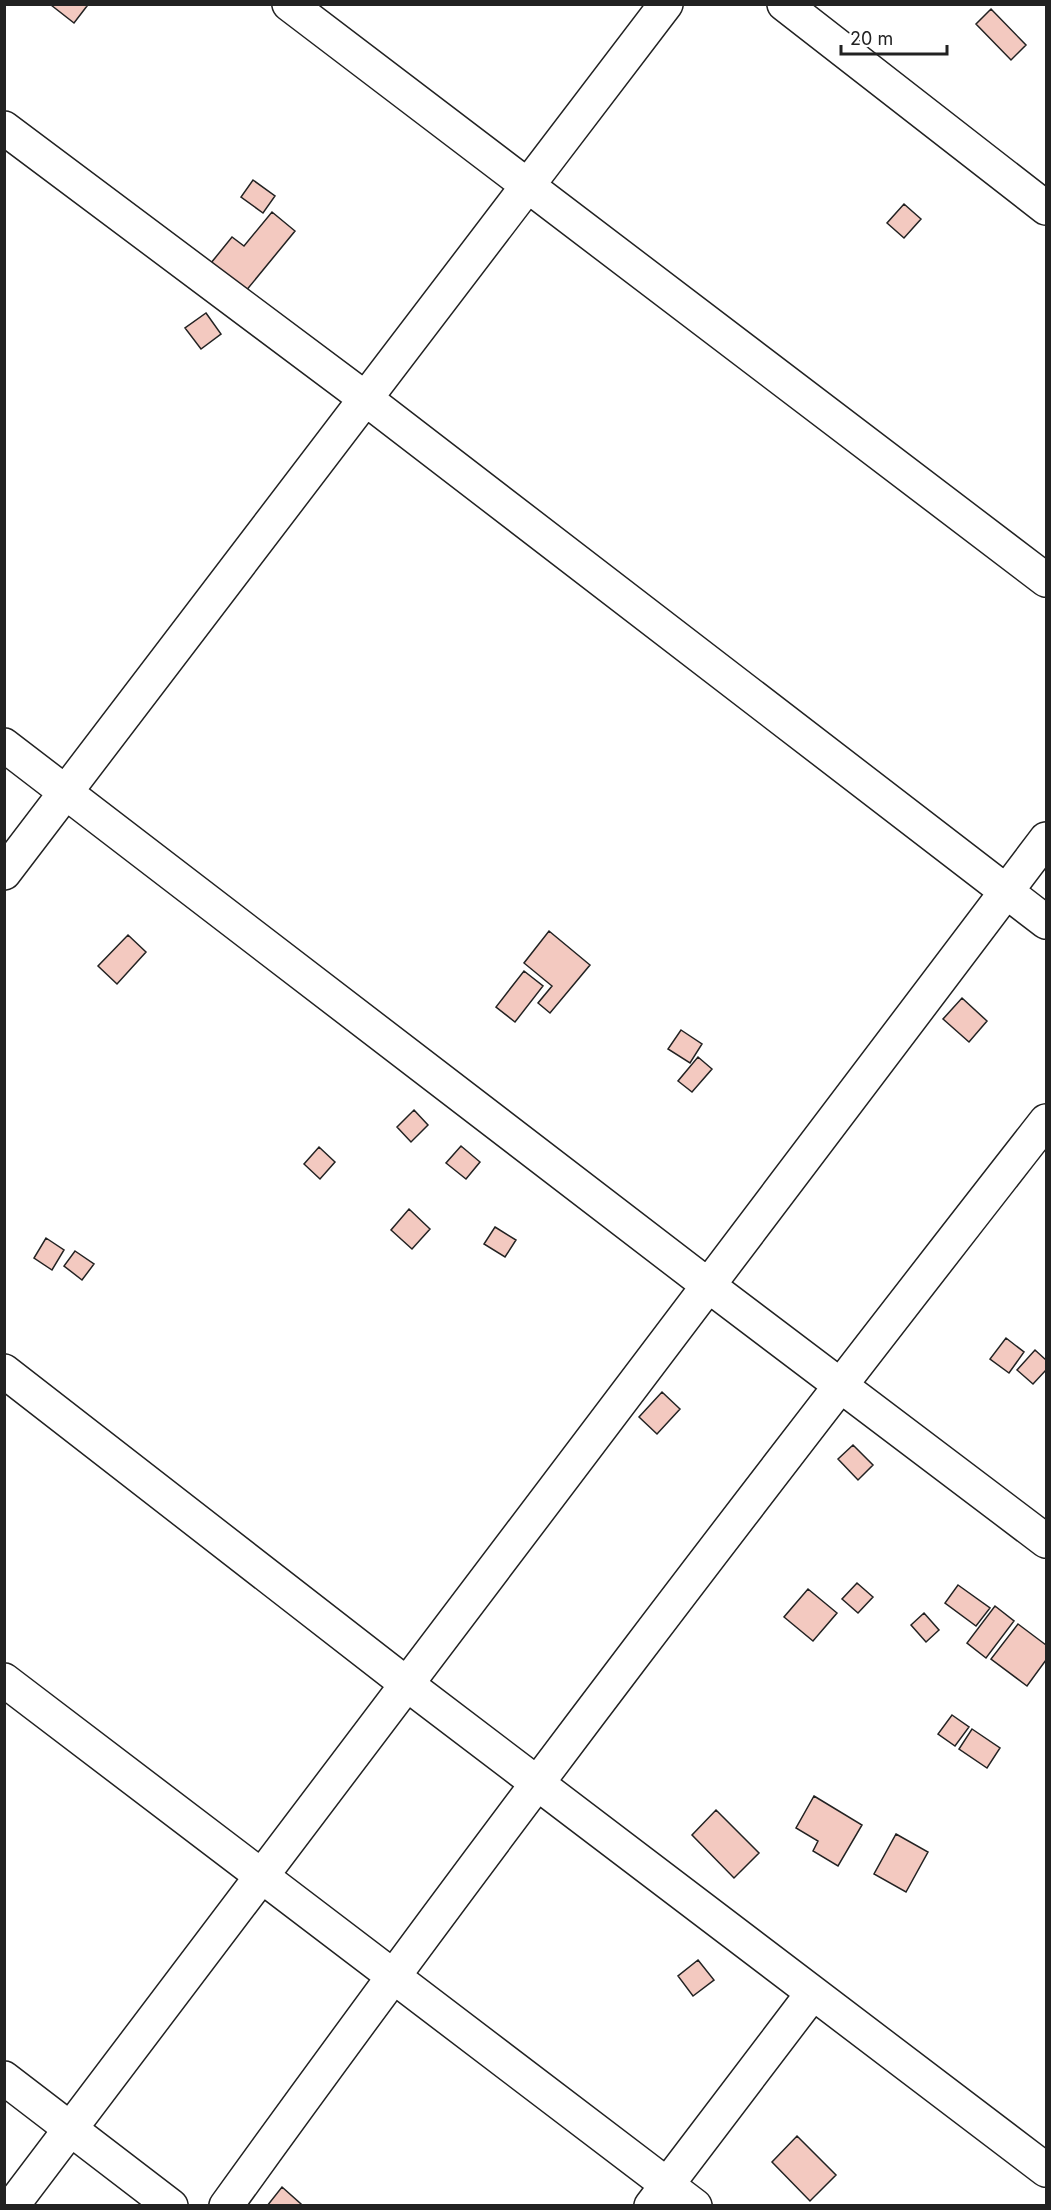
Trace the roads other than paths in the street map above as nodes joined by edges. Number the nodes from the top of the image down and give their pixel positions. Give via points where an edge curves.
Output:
1 (290, 4) edge
2 (666, 4) edge
3 (784, 4) edge
4 (4, 128) edge
5 (528, 183) junction
6 (1047, 208) edge
7 (366, 399) junction
8 (1047, 580) edge
9 (4, 745) edge
10 (65, 791) junction
11 (1047, 839) edge
12 (4, 873) edge
13 (1007, 892) junction
14 (1047, 922) edge
15 (1047, 1121) edge
16 (709, 1286) junction
17 (4, 1371) edge
18 (840, 1384) junction
19 (1047, 1541) edge
20 (4, 1680) edge
21 (408, 1685) junction
22 (538, 1783) junction
23 (262, 1878) junction
24 (393, 1974) junction
25 (812, 1994) junction
26 (4, 2078) edge
27 (71, 2129) junction
28 (1047, 2170) edge
29 (659, 2195) edge
30 (12, 2205) edge
31 (171, 2205) edge
32 (226, 2205) edge
33 (695, 2205) edge

1 - 5 street
2 - 5 street
3 - 6 street
4 - 7 street
5 - 7 street
5 - 8 street
7 - 10 street
7 - 13 street
9 - 10 street
10 - 12 street
10 - 16 street
11 - 13 street
13 - 14 street
13 - 16 street
15 - 18 street
16 - 18 street
16 - 21 street
17 - 21 street
18 - 19 street
18 - 22 street
20 - 23 street
21 - 22 street
21 - 23 street
22 - 24 street
22 - 25 street
23 - 24 street
23 - 27 street
24 - 29 street
24 - 32 street
25 - 28 street
25 - 29 street
26 - 27 street
27 - 30 street
27 - 31 street
29 - 33 street

